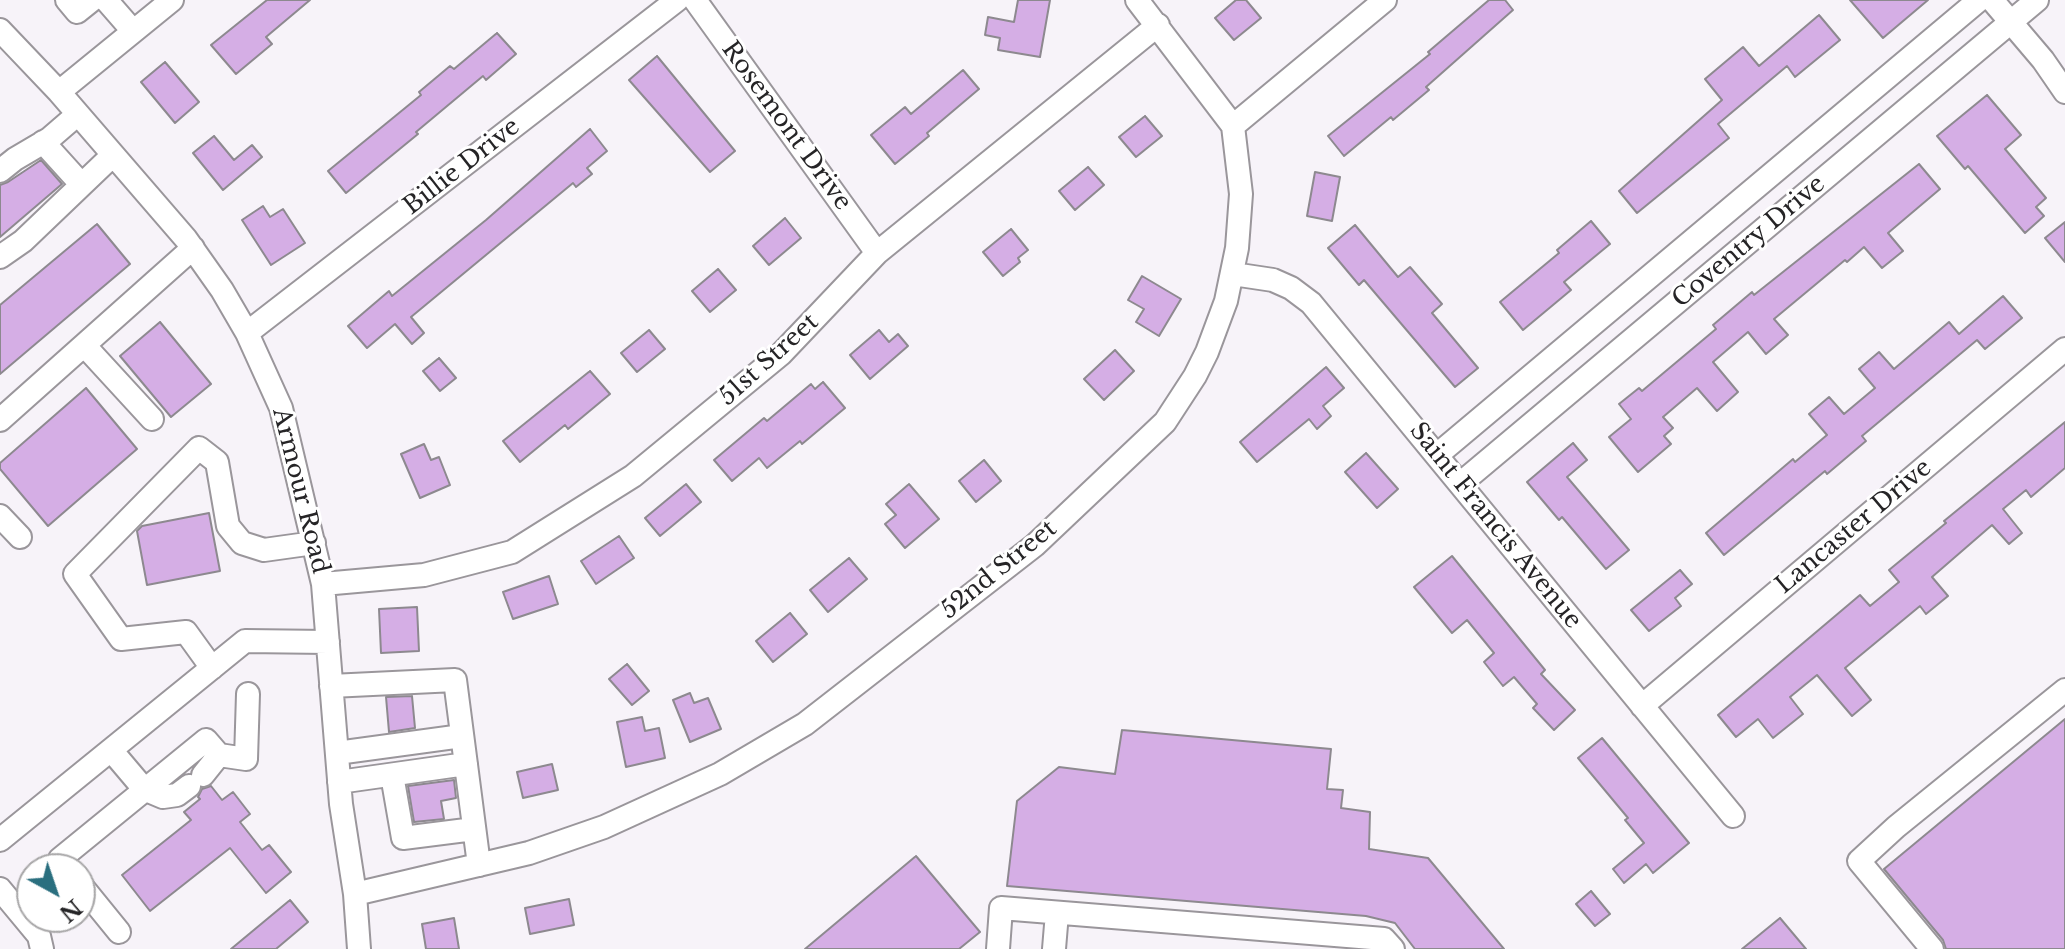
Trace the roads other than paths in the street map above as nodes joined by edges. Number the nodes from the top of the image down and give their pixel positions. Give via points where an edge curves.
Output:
1 (67, 0) edge
2 (92, 0) edge
3 (106, 0) edge
4 (172, 0) edge
5 (677, 0) edge
6 (695, 0) edge
7 (1137, 0) edge
8 (1385, 0) edge
9 (1979, 0) edge
10 (1992, 0) edge
11 (2037, 0) edge
12 (2010, 22) junction
13 (1158, 25) junction
14 (0, 30) edge
15 (133, 31) junction
16 (59, 92) junction
17 (2065, 92) edge
18 (78, 114) junction
19 (1233, 126) junction
20 (43, 142) junction
21 (113, 155) junction
22 (0, 171) edge
23 (81, 184) junction
24 (1713, 224) junction
25 (193, 248) junction
26 (1736, 252) junction
27 (877, 253) junction
28 (0, 257) edge
29 (1233, 274) junction
30 (247, 333) junction
31 (84, 345) junction
32 (2065, 349) edge
33 (152, 419) dead end
34 (0, 420) edge
35 (1437, 455) junction
36 (1460, 484) junction
37 (0, 516) edge
38 (20, 537) dead end
39 (314, 543) junction
40 (323, 584) junction
41 (328, 642) junction
42 (212, 668) junction
43 (331, 686) junction
44 (2065, 690) edge
45 (248, 694) dead end
46 (1642, 706) junction
47 (462, 736) junction
48 (111, 750) junction
49 (337, 753) junction
50 (219, 755) junction
51 (466, 764) junction
52 (392, 775) junction
53 (339, 782) junction
54 (144, 789) junction
55 (1733, 816) dead end
56 (474, 829) junction
57 (0, 840) edge
58 (67, 853) edge
59 (479, 865) junction
60 (0, 889) edge
61 (355, 894) junction
62 (96, 904) edge
63 (1057, 913) junction
64 (119, 932) dead end
65 (42, 949) edge
66 (359, 949) edge
67 (998, 949) edge
68 (1054, 949) edge
69 (1393, 949) edge
70 (1932, 949) edge

1 - 2 street via 77,12
3 - 15 street
4 - 15 street
5 - 30 street, Billie Drive
6 - 27 street, Rosemont Drive
7 - 13 street
8 - 19 street
9 - 24 street, Coventry Drive
10 - 12 street
11 - 12 street, Coventry Drive
12 - 17 street
12 - 26 street, Coventry Drive
13 - 19 street
13 - 27 street, 51st Street
14 - 16 street, Armour Road
15 - 16 street
16 - 18 street, Armour Road
18 - 20 street
18 - 21 street, Armour Road
19 - 29 street, 52nd Street via 1241,194
20 - 22 street
20 - 23 street
21 - 23 street
21 - 25 street, Armour Road
23 - 28 street
24 - 26 street
24 - 35 street, Coventry Drive
25 - 30 street, Armour Road
25 - 31 street
26 - 36 street, Coventry Drive
27 - 40 street, 51st Street via 781,354 633,476 512,552 424,575
29 - 35 street, Saint Francis Avenue via 1273,280 1311,303
29 - 59 street, 52nd Street via 1207,352 1165,422 1035,545 805,724 720,774 604,827
30 - 39 street, Armour Road via 281,408
31 - 33 street
31 - 34 street
32 - 46 street, Lancaster Drive
35 - 36 street, Saint Francis Avenue
36 - 46 street, Saint Francis Avenue
37 - 38 street
39 - 40 street, Armour Road
39 - 42 street via 264,550 242,543 228,526 217,462 199,448 75,574 121,639 186,632
40 - 41 street, Armour Road
41 - 42 street via 245,641
41 - 43 street, Armour Road
42 - 48 street
43 - 47 street via 455,680
43 - 49 street, Armour Road
44 - 70 street via 1859,861
45 - 50 street via 246,759
46 - 55 street, Saint Francis Avenue
47 - 49 street
47 - 51 street
48 - 54 street
48 - 57 street
49 - 53 street, Armour Road
50 - 54 street via 177,795 163,797
50 - 54 street via 206,740
51 - 52 street
51 - 56 street
52 - 53 street
52 - 56 street via 403,838
53 - 61 street, Armour Road
54 - 58 street
56 - 59 street
59 - 61 street, 52nd Street
60 - 65 street via 39,936
61 - 66 street, Armour Road
62 - 64 street
63 - 67 street via 1001,908
63 - 68 street
63 - 69 street via 1384,939

